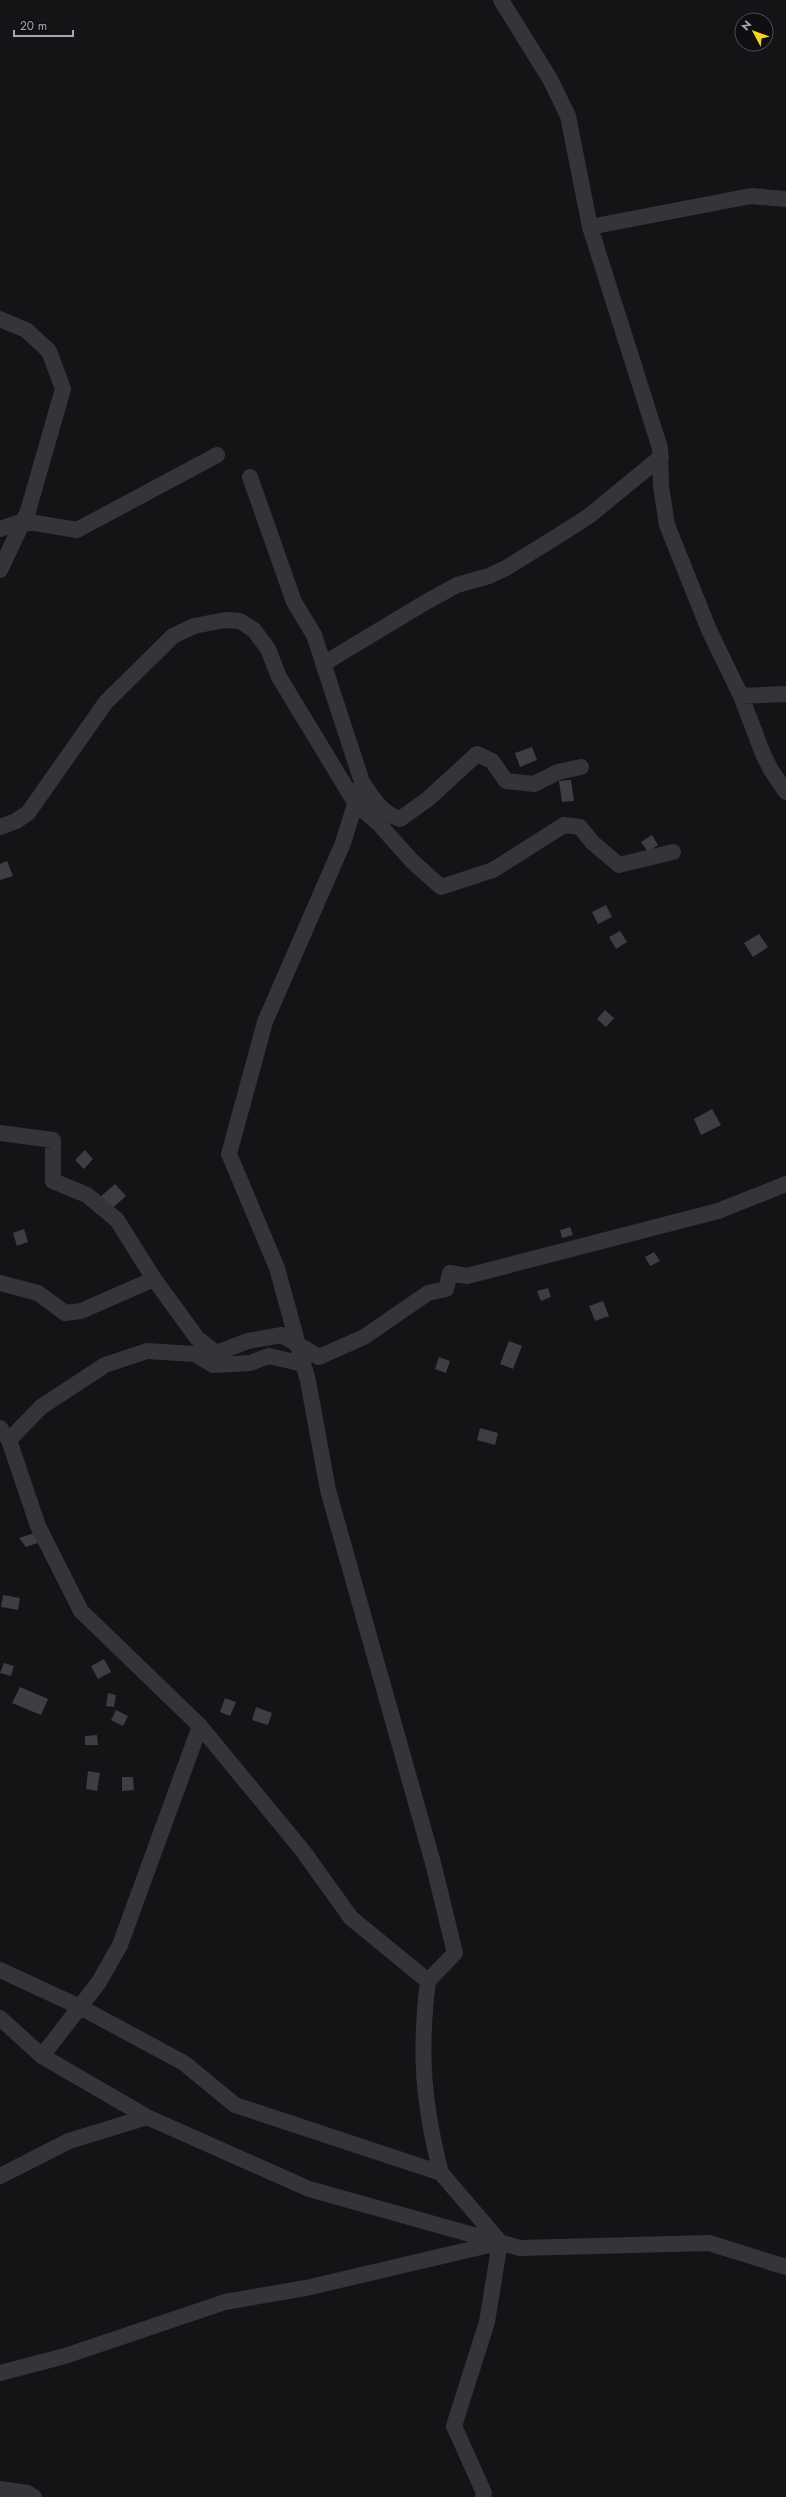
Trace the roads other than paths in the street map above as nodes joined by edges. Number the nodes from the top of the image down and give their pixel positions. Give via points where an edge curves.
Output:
1 (505, 3) edge
2 (786, 199) edge
3 (590, 227) junction
4 (0, 319) edge
5 (218, 455) dead end
6 (661, 456) junction
7 (250, 477) dead end
8 (23, 521) junction
9 (0, 529) edge
10 (0, 570) edge
11 (323, 664) junction
12 (786, 694) edge
13 (741, 696) junction
14 (582, 767) dead end
15 (362, 782) junction
16 (786, 792) edge
17 (356, 804) junction
18 (0, 827) edge
19 (673, 852) dead end
20 (0, 1133) edge
21 (786, 1184) edge
22 (154, 1278) junction
23 (0, 1283) edge
24 (300, 1347) junction
25 (303, 1364) junction
26 (4, 1434) edge
27 (200, 1726) junction
28 (0, 1970) edge
29 (428, 1981) junction
30 (80, 2007) junction
31 (0, 2018) edge
32 (42, 2056) junction
33 (147, 2116) junction
34 (441, 2173) junction
35 (0, 2176) edge
36 (500, 2242) junction
37 (786, 2267) edge
38 (0, 2373) edge
39 (0, 2489) edge
40 (34, 2497) edge
41 (484, 2497) edge

1 - 3 street via 550,79 568,116
2 - 3 street via 751,196
3 - 6 street
4 - 8 street via 26,330 49,351 63,388
5 - 8 street via 77,530
6 - 11 street via 589,516 506,568 457,585
6 - 13 street via 663,505 667,525 709,630
7 - 11 street via 294,602 314,634
8 - 9 street
8 - 10 street
11 - 15 street
12 - 13 street
13 - 16 street via 763,754
14 - 15 street via 558,772 534,784 513,782 506,781 492,761 477,754 400,820 389,816 376,803
15 - 17 street
17 - 18 street via 279,677 268,649 254,630 240,621 225,620 194,626 172,636 106,702 28,812 16,821
17 - 19 street via 441,887 493,870 564,825 580,827 592,842 619,865
17 - 24 street via 343,843 265,1022 229,1154 277,1268
20 - 22 street via 53,1140 53,1180 86,1195 117,1220
21 - 24 street via 718,1211 467,1276 450,1273 446,1289 428,1293 364,1337 319,1357
22 - 23 street via 82,1311 65,1313 38,1293
22 - 24 street via 197,1338 216,1353 248,1341 282,1335
24 - 25 street
25 - 26 street via 269,1356 250,1363 213,1365 195,1354 147,1351 105,1364
25 - 29 street via 328,1490 433,1863 455,1953
26 - 27 street via 38,1526 81,1611
27 - 29 street via 303,1851 351,1918
27 - 30 street via 120,1946 99,1982
28 - 30 street
29 - 34 street via 422,2027 422,2065 429,2126
30 - 32 street
30 - 34 street via 184,2063 235,2105
31 - 32 street
32 - 33 street
33 - 35 street via 69,2141
33 - 36 street via 309,2189
34 - 36 street
36 - 37 street via 520,2248 709,2243
36 - 38 street via 306,2288 226,2302 66,2356
36 - 41 street via 487,2322 454,2426
39 - 40 street via 27,2493

